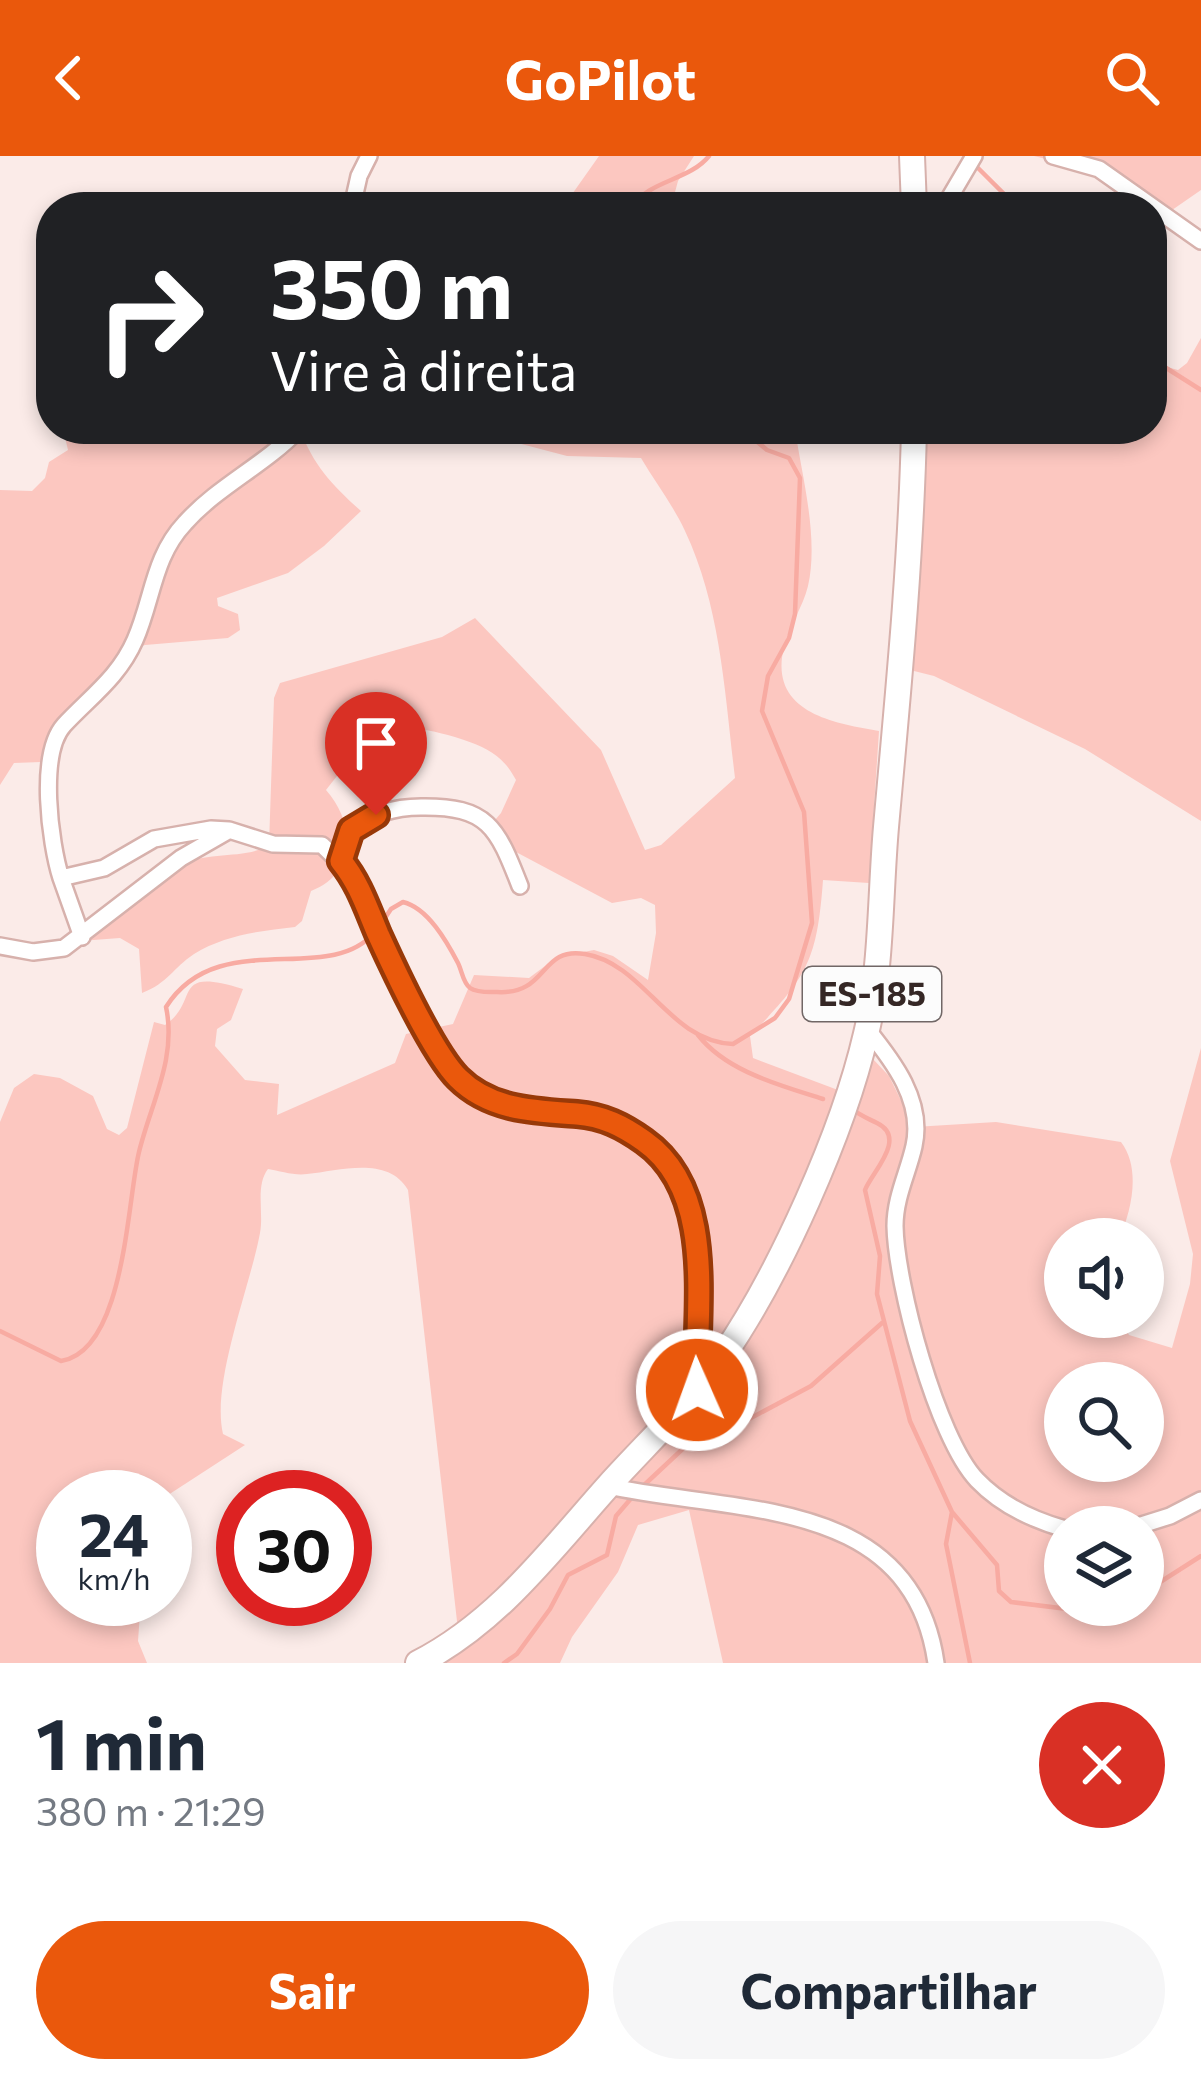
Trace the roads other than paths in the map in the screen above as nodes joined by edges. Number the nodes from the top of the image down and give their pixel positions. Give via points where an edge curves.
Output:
1 (369, 156) edge
2 (912, 156) edge
3 (974, 156) edge
4 (1053, 156) edge
5 (355, 192) edge
6 (913, 192) edge
7 (953, 192) edge
8 (1132, 192) edge
9 (1167, 217) edge
10 (1201, 241) edge
11 (282, 444) edge
12 (913, 444) edge
13 (230, 830) junction
14 (341, 861) junction
15 (61, 878) junction
16 (520, 886) dead end
17 (82, 937) junction
18 (0, 946) edge
19 (867, 1029) junction
20 (697, 1390) junction
21 (608, 1486) junction
22 (1201, 1500) edge
23 (1164, 1518) edge
24 (1044, 1522) edge
25 (418, 1663) edge
26 (936, 1663) edge

1 - 5 street
2 - 6 main road
3 - 7 street
4 - 8 street via 1100,169
9 - 10 street
11 - 15 street via 196,510 169,541 132,646 58,734 50,781
12 - 19 main road, ES-185
13 - 14 street via 264,842 322,845
13 - 15 street via 154,839 104,868
13 - 17 street
14 - 16 street via 351,830 376,815 458,807 501,841
14 - 20 street via 458,1078 512,1107 620,1125 670,1168 696,1231
15 - 17 street
17 - 18 street via 48,952
19 - 20 main road, ES-185 via 825,1154 770,1277
19 - 24 street via 902,1076 914,1120 895,1231 911,1316 947,1430 973,1476
20 - 21 main road, ES-185
21 - 25 main road, ES-185 via 499,1608
21 - 26 street via 847,1534 905,1580 929,1627
22 - 23 street

